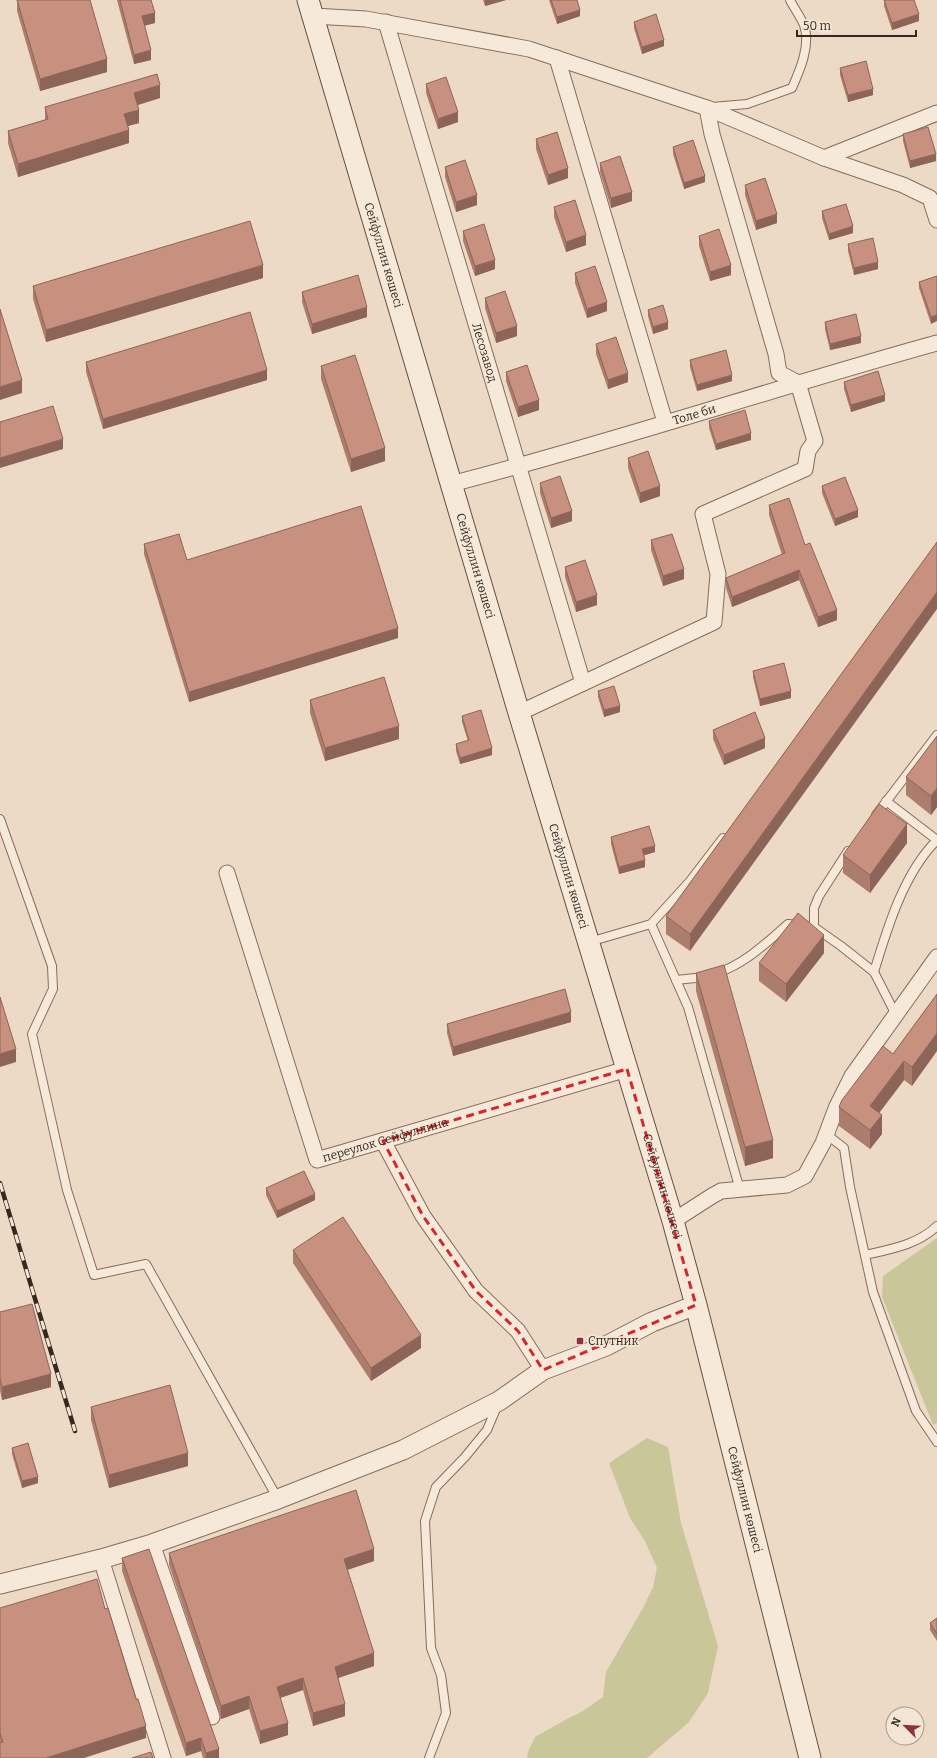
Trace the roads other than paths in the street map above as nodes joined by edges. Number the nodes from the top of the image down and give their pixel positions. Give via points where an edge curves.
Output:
1 (790, 0) edge
2 (310, 8) edge
3 (386, 22) junction
4 (557, 58) junction
5 (706, 108) junction
6 (937, 113) edge
7 (824, 158) junction
8 (937, 220) edge
9 (937, 343) edge
10 (798, 383) junction
11 (665, 422) junction
12 (519, 466) junction
13 (451, 484) junction
14 (583, 683) junction
15 (519, 713) junction
16 (937, 735) edge
17 (886, 802) junction
18 (0, 819) edge
19 (872, 819) edge
20 (728, 832) edge
21 (937, 840) edge
22 (854, 842) edge
23 (227, 873) dead end
24 (651, 924) junction
25 (814, 927) junction
26 (589, 942) junction
27 (937, 957) edge
28 (874, 972) junction
29 (676, 980) junction
30 (896, 1015) junction
31 (627, 1070) junction
32 (826, 1134) junction
33 (383, 1140) junction
34 (740, 1190) junction
35 (674, 1221) junction
36 (937, 1226) edge
37 (865, 1255) junction
38 (696, 1305) junction
39 (543, 1370) junction
40 (499, 1401) junction
41 (937, 1442) edge
42 (278, 1499) junction
43 (152, 1544) junction
44 (101, 1559) junction
45 (0, 1584) edge
46 (212, 1717) dead end
47 (163, 1758) edge
48 (429, 1758) edge
49 (810, 1758) edge

1 - 5 lane via 804,26 805,43 803,62 792,88 747,104
2 - 3 street
2 - 13 main road, Сейфуллин көшесі
3 - 4 street via 529,49
3 - 12 street, Лесозавод
4 - 5 street
4 - 11 street
5 - 7 street
5 - 10 street via 776,354 779,373
6 - 7 street
7 - 8 street via 903,185 930,198
9 - 10 street, Толе би
10 - 11 street, Толе би
10 - 14 street via 815,441 808,451 805,469 703,514 718,574 714,622
11 - 12 street, Толе би
12 - 13 street, Толе би
12 - 14 street, Лесозавод
13 - 15 main road, Сейфуллин көшесі
14 - 15 street
15 - 26 main road, Сейфуллин көшесі
16 - 17 lane
17 - 19 lane
17 - 21 lane
18 - 42 lane via 52,966 53,989 32,1034 67,1190 94,1275 146,1264
20 - 24 lane via 690,881
21 - 28 lane via 928,848 914,870 890,922
22 - 25 lane via 819,896 814,908
23 - 33 street, переулок Сейфуллина via 317,1160
24 - 26 lane
24 - 29 lane
25 - 28 lane
25 - 29 lane via 788,924 761,948 732,968 706,977
26 - 31 main road, Сейфуллин көшесі
27 - 30 street
28 - 30 lane
29 - 34 lane via 688,1007
30 - 32 street via 852,1076
31 - 33 street, переулок Сейфуллина
31 - 35 main road, Сейфуллин көшесі
32 - 34 street via 805,1176 787,1186
32 - 37 lane via 844,1148
33 - 39 street via 423,1216 476,1291 518,1331
34 - 35 street via 721,1191
35 - 38 main road, Сейфуллин көшесі
36 - 37 lane via 927,1236 905,1245
37 - 41 lane via 873,1292 916,1411
38 - 39 street via 652,1322 606,1346
38 - 49 main road, Сейфуллин көшесі
39 - 40 street
40 - 42 street via 403,1450
40 - 48 lane via 487,1430 436,1487 425,1521 431,1648 441,1675 446,1713
42 - 43 street
43 - 44 street
43 - 46 street
44 - 45 street
44 - 47 street

